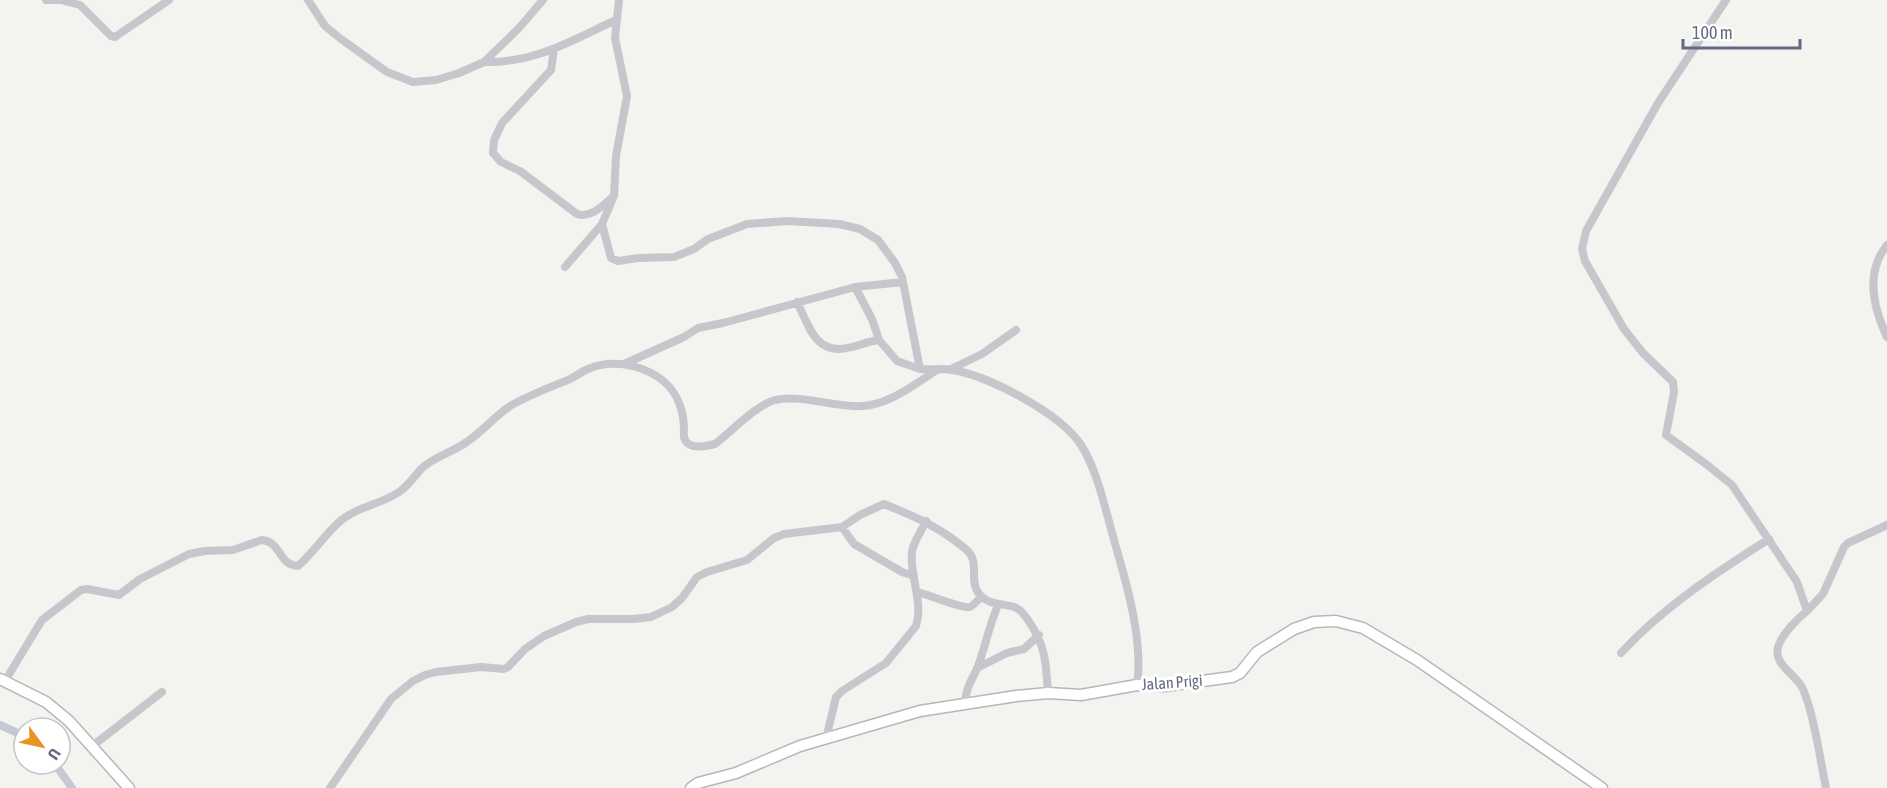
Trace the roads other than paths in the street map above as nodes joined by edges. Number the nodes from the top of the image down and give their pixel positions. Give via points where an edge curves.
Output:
1 (46, 0) edge
2 (169, 0) edge
3 (308, 0) edge
4 (543, 0) edge
5 (619, 0) edge
6 (1726, 0) edge
7 (615, 20) junction
8 (554, 49) junction
9 (484, 62) junction
10 (614, 196) junction
11 (602, 224) junction
12 (1887, 245) edge
13 (565, 267) dead end
14 (903, 282) junction
15 (855, 287) junction
16 (797, 302) junction
17 (1016, 330) dead end
18 (1887, 337) edge
19 (879, 340) junction
20 (624, 364) junction
21 (920, 369) junction
22 (951, 369) junction
23 (937, 370) junction
24 (926, 521) junction
25 (1887, 525) edge
26 (842, 527) junction
27 (1769, 539) junction
28 (914, 576) junction
29 (917, 592) junction
30 (981, 597) junction
31 (998, 605) junction
32 (1807, 611) junction
33 (1039, 635) junction
34 (1621, 653) dead end
35 (977, 668) junction
36 (2, 680) edge
37 (1137, 685) junction
38 (162, 692) dead end
39 (1048, 693) junction
40 (965, 704) junction
41 (826, 739) junction
42 (91, 747) junction
43 (129, 788) edge
44 (330, 788) edge
45 (691, 788) edge
46 (1602, 788) edge
47 (1826, 788) edge

1 - 2 street via 80,5 115,37
3 - 9 street via 325,26 357,52 387,72 413,82 436,80
4 - 9 street
5 - 7 street
6 - 27 street via 1658,103 1586,231 1582,249 1624,329 1674,382 1666,435 1732,485
7 - 8 street
7 - 10 street via 627,96 616,156
8 - 9 street via 524,59
8 - 10 street via 551,70 502,123 493,153 577,214 590,214
10 - 11 street
11 - 13 street
11 - 14 street via 611,258 618,261 674,257 747,224 787,220 850,226 878,240
12 - 18 street via 1875,266 1873,280
14 - 15 street
14 - 21 street
15 - 16 street
15 - 19 street
16 - 19 street via 815,340 828,348
16 - 20 street via 698,328
17 - 22 street via 982,354
19 - 21 street via 897,361
20 - 23 street via 649,372 677,396 684,440 694,446 715,444 773,401 809,400 861,407 910,387
20 - 36 street via 605,363 588,369 508,408 467,442 422,469 400,492 350,513 298,566 288,563 276,545 262,540 233,550 189,554 140,579 119,595 81,590 42,620
21 - 23 street
22 - 23 street
22 - 37 street via 1018,395 1080,444 1124,576 1137,646
24 - 26 street via 884,504
24 - 28 street via 912,549
24 - 30 street via 969,552 975,587
25 - 32 street via 1844,547 1823,594
26 - 28 street via 854,544
26 - 44 street via 774,538 747,560 697,577 672,607 651,617 588,619 544,636 504,669 481,667 425,675 413,681 391,699
27 - 32 street via 1797,582
27 - 34 street via 1654,621
28 - 29 street
29 - 30 street via 962,608
29 - 41 street via 916,626 886,663 836,697
30 - 31 street
31 - 33 street via 1023,612
31 - 35 street
32 - 47 street via 1783,638 1778,656 1802,687
33 - 35 street via 1024,649
33 - 39 street
35 - 40 street via 967,688
36 - 42 street via 46,702
37 - 39 street, Jalan Prigi via 1081,695
37 - 46 street, Jalan Prigi via 1165,686 1232,677 1257,652 1294,629 1314,622 1336,621 1363,628 1418,660
38 - 42 street
39 - 40 street, Jalan Prigi
40 - 41 street, Jalan Prigi via 893,718
41 - 45 street, Jalan Prigi
42 - 43 street

